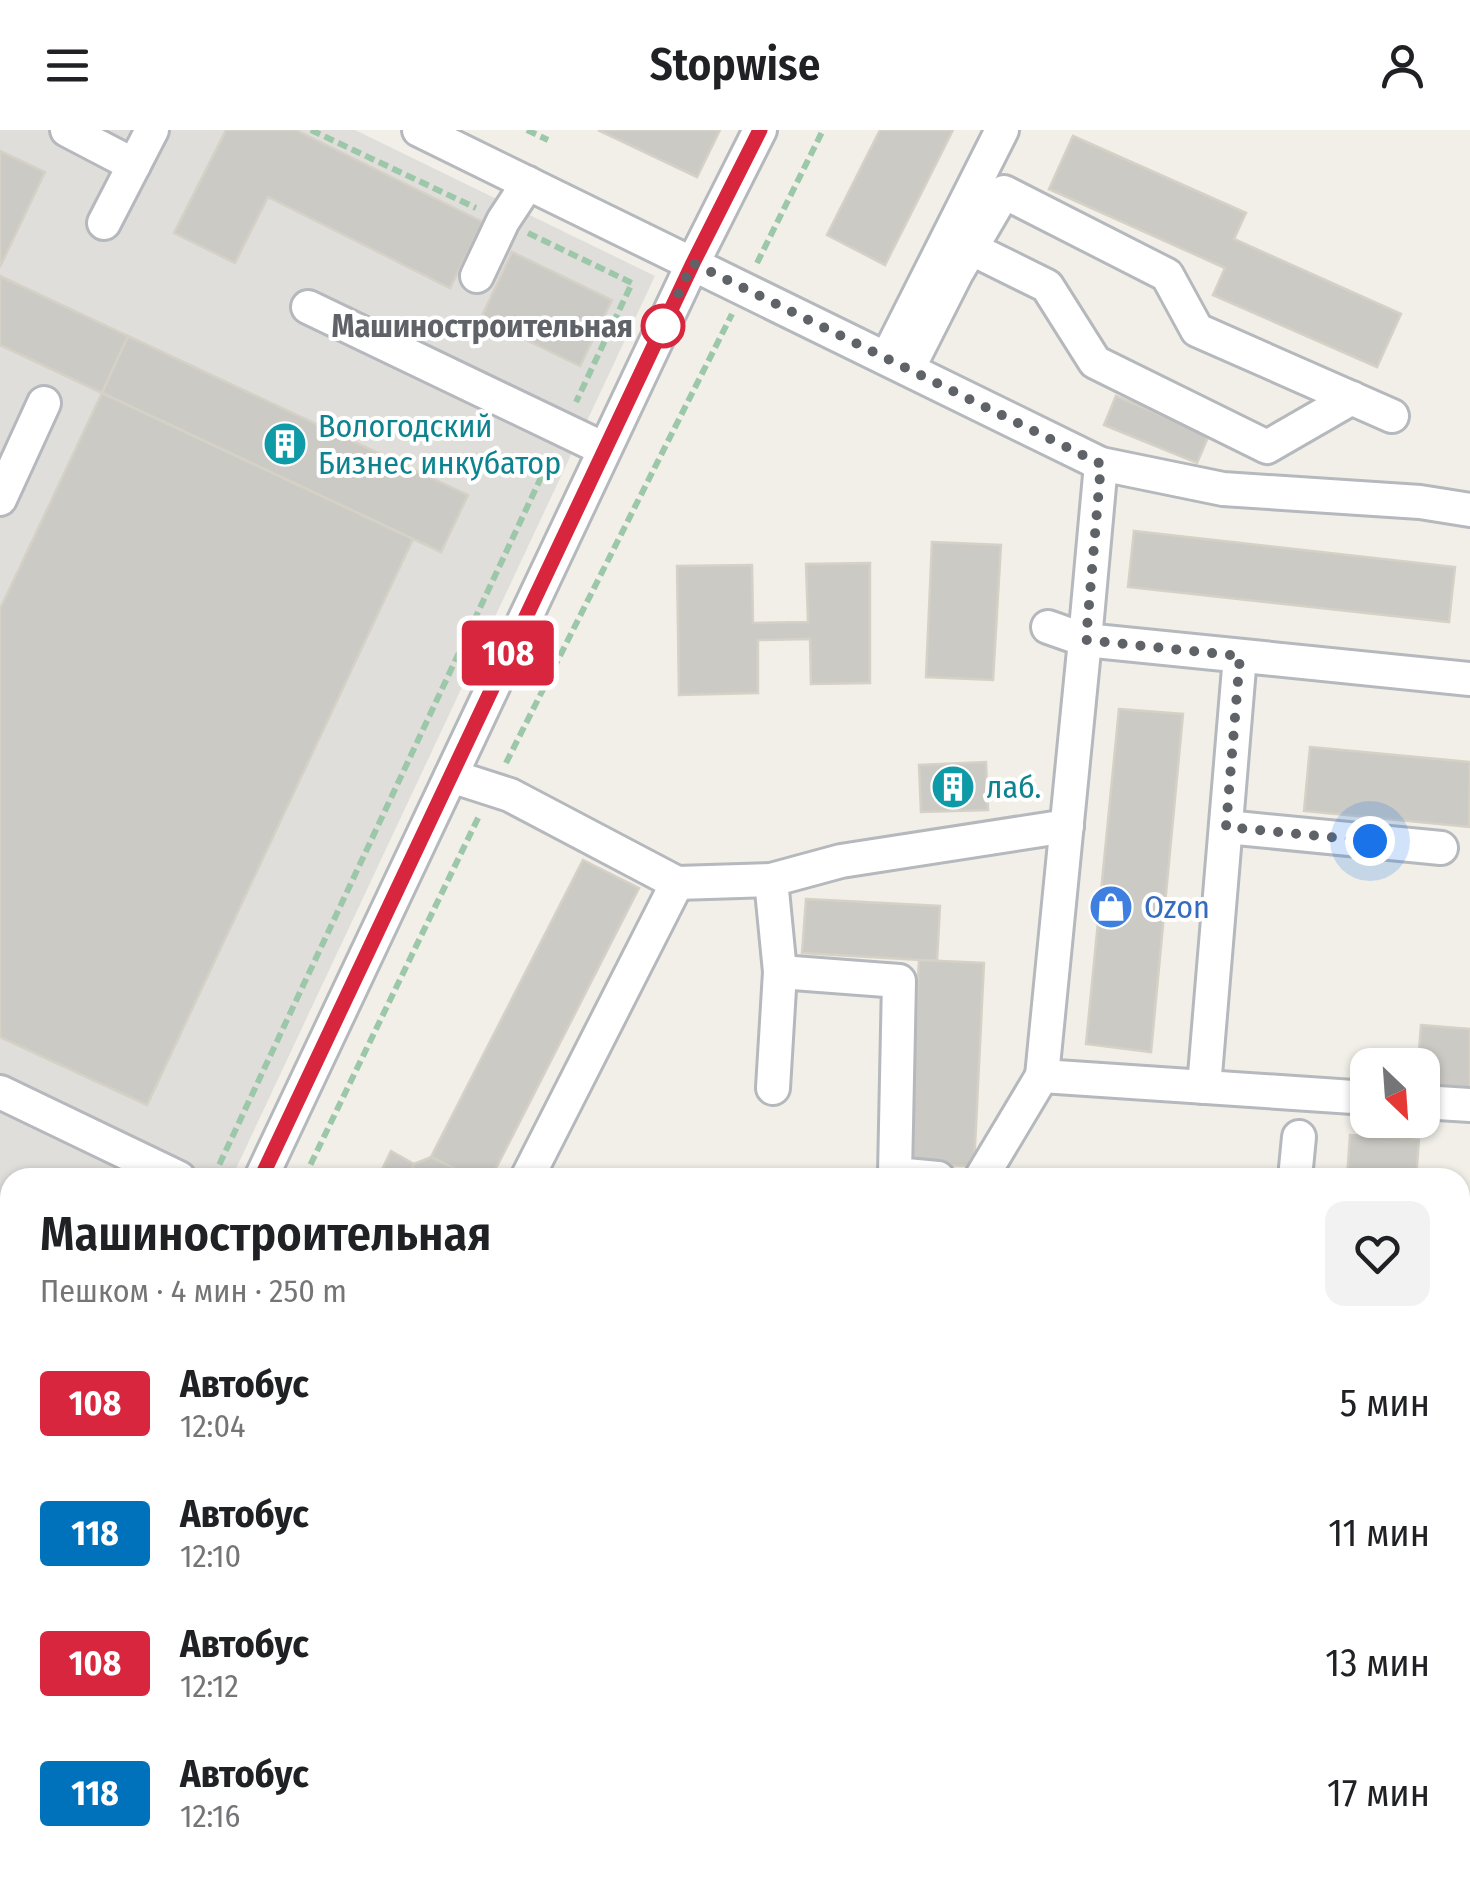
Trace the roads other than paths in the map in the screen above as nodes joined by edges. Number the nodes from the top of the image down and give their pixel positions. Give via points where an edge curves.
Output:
1 (66, 130) edge
2 (152, 130) edge
3 (419, 130) edge
4 (760, 130) edge
5 (1002, 130) edge
6 (134, 165) junction
7 (528, 183) junction
8 (104, 223) dead end
9 (972, 249) junction
10 (693, 263) junction
11 (477, 276) dead end
12 (308, 308) dead end
13 (897, 364) junction
14 (1352, 398) junction
15 (44, 403) dead end
16 (1392, 416) dead end
17 (604, 449) junction
18 (1101, 464) junction
19 (0, 499) edge
20 (1470, 510) edge
21 (1048, 627) dead end
22 (1086, 640) junction
23 (1240, 656) junction
24 (1470, 679) edge
25 (450, 776) junction
26 (1067, 826) junction
27 (1226, 827) junction
28 (1442, 848) dead end
29 (771, 880) junction
30 (677, 883) junction
31 (780, 972) junction
32 (1042, 1076) junction
33 (1204, 1087) junction
34 (772, 1088) dead end
35 (0, 1092) edge
36 (1350, 1097) edge
37 (1440, 1103) edge
38 (1470, 1105) edge
39 (1299, 1137) dead end
40 (158, 1168) edge
41 (266, 1168) edge
42 (532, 1168) edge
43 (894, 1168) edge
44 (986, 1168) edge
45 (1297, 1168) edge

1 - 6 street
2 - 6 street
3 - 7 street
4 - 10 street
5 - 13 street
6 - 8 street
7 - 10 street
7 - 11 street
9 - 13 street
9 - 14 street via 1047,286 1095,362 1267,447
9 - 14 street via 1004,192 1166,276 1198,330
10 - 13 street
10 - 17 street
12 - 17 street
13 - 18 street
14 - 16 street
15 - 19 street
17 - 25 street
18 - 20 street via 1223,489
18 - 22 street
21 - 22 street
22 - 23 street
22 - 26 street
23 - 24 street
23 - 27 street
25 - 30 street via 510,794
25 - 41 street
26 - 29 street via 841,861
26 - 32 street
27 - 28 street
27 - 33 street
29 - 30 street
29 - 31 street
30 - 42 street
31 - 34 street
31 - 43 street via 899,980
32 - 33 street
32 - 44 street
33 - 36 street
35 - 40 street
37 - 38 street
39 - 45 street

